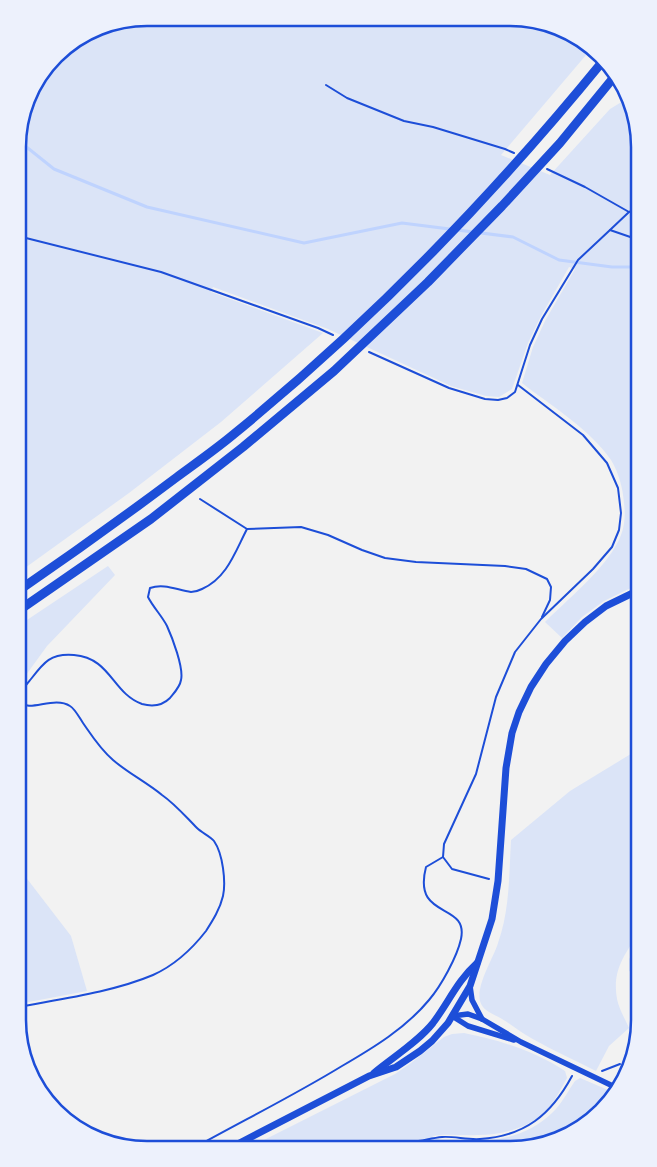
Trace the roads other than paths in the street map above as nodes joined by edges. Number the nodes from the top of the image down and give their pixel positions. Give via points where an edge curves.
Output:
1 (599, 65) edge
2 (611, 81) edge
3 (26, 585) edge
4 (630, 594) edge
5 (26, 606) edge
6 (479, 961) junction
7 (470, 986) junction
8 (452, 1016) junction
9 (482, 1019) junction
10 (432, 1024) junction
11 (521, 1042) junction
12 (369, 1076) junction
13 (611, 1085) edge
14 (243, 1141) edge

1 - 3 highway via 492,190 322,359 240,429
2 - 5 highway via 502,206 334,371 151,519
4 - 6 main road via 606,606 558,649 531,687 512,733 506,768 498,881 491,925
6 - 7 main road
6 - 10 main road via 464,976
7 - 8 main road
7 - 9 street via 472,1000
8 - 9 street via 468,1014
8 - 10 main road
8 - 11 street via 468,1026
8 - 12 main road via 432,1041 408,1060
9 - 11 street
10 - 12 main road
11 - 13 street
12 - 14 main road

